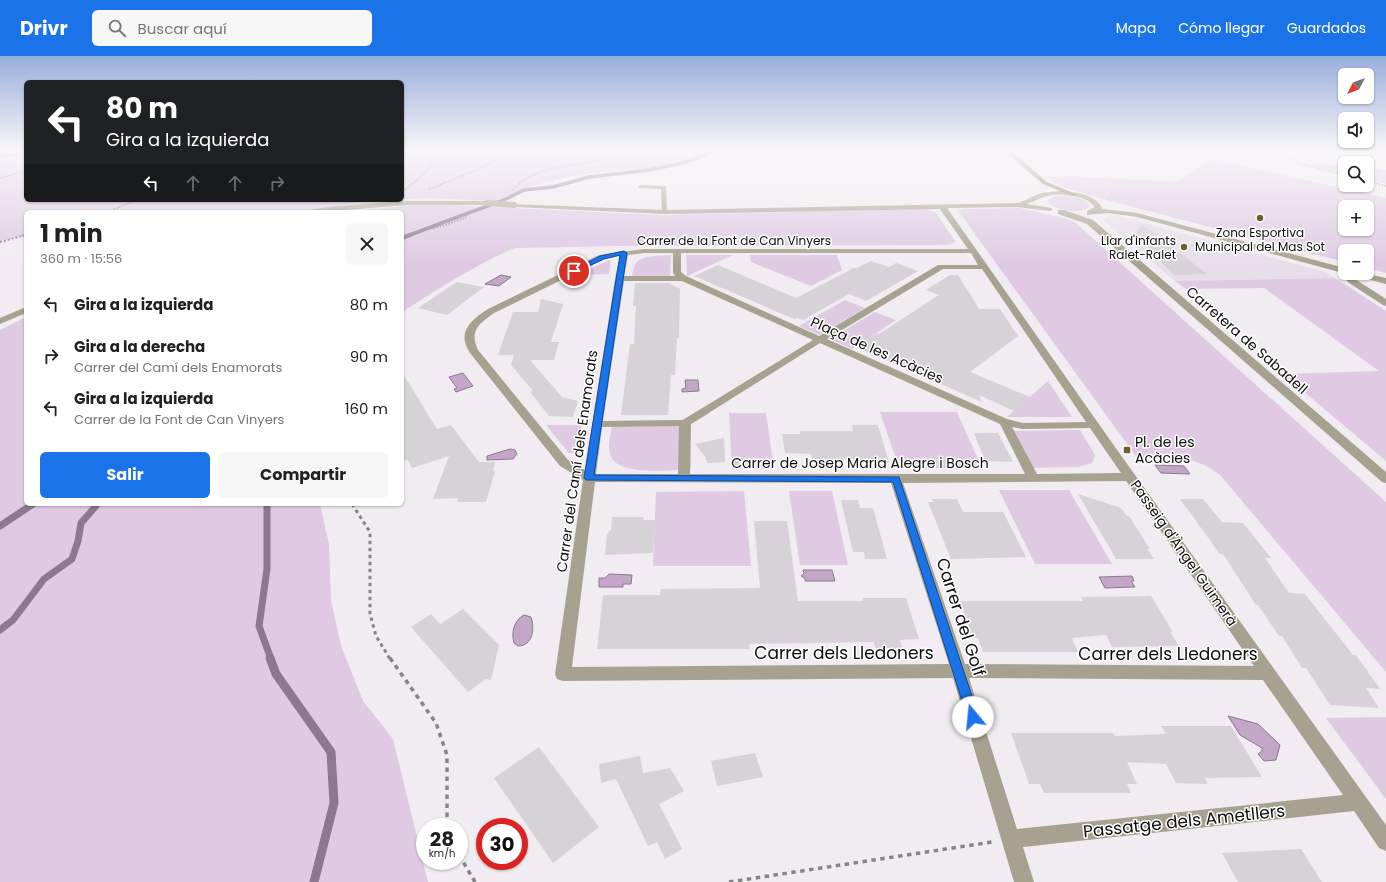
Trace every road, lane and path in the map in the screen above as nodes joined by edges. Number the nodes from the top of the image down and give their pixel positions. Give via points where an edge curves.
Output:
1 (431, 189) edge
2 (664, 189) edge
3 (1047, 189) edge
4 (1059, 189) edge
5 (1046, 194) junction
6 (1075, 195) junction
7 (1038, 198) junction
8 (131, 202) edge
9 (1095, 202) junction
10 (407, 203) junction
11 (1017, 205) junction
12 (942, 206) junction
13 (1050, 209) junction
14 (113, 210) edge
15 (322, 210) edge
16 (665, 212) junction
17 (1137, 215) junction
18 (1092, 216) junction
19 (24, 236) edge
20 (0, 242) edge
21 (676, 251) junction
22 (930, 251) junction
23 (974, 251) junction
24 (624, 253) junction
25 (941, 267) junction
26 (985, 267) junction
27 (1338, 268) edge
28 (683, 278) junction
29 (1374, 278) edge
30 (619, 279) junction
31 (1351, 280) edge
32 (1386, 281) edge
33 (1386, 303) edge
34 (24, 311) edge
35 (0, 321) edge
36 (819, 340) junction
37 (1004, 422) junction
38 (685, 423) junction
39 (597, 424) junction
40 (1094, 426) junction
41 (1130, 476) junction
42 (589, 478) junction
43 (684, 478) junction
44 (1033, 478) junction
45 (896, 479) junction
46 (1386, 479) edge
47 (353, 506) edge
48 (959, 671) junction
49 (1268, 673) junction
50 (563, 674) joint
51 (1358, 802) junction
52 (447, 818) edge
53 (1010, 839) junction
54 (1386, 841) edge
55 (468, 869) edge
56 (476, 882) edge
57 (729, 882) edge
58 (1024, 882) edge

1 - 10 path via 410,197
2 - 16 lane
3 - 5 street
4 - 6 street
5 - 6 street
5 - 7 street
6 - 9 street
7 - 11 street
7 - 13 street via 1038,202
8 - 14 path
9 - 17 street
9 - 18 street via 1099,208
10 - 15 street
10 - 16 street, bridge via 487,203
11 - 12 street
11 - 13 street, Carretera de Sabadell
12 - 16 street
12 - 23 street, Passeig d'Àngel Guimerà
13 - 18 street, Carretera de Sabadell
17 - 18 street via 1114,212
17 - 27 street
18 - 46 street, Carretera de Sabadell
19 - 20 path
21 - 22 street, Carrer de la Font de Can Vinyers
21 - 24 street, Carrer de la Font de Can Vinyers
21 - 28 street via 677,273
22 - 23 street, Carrer de la Font de Can Vinyers
22 - 25 street
23 - 26 street, Passeig d'Àngel Guimerà
24 - 30 street, Carrer del Camí dels Enamorats
24 - 42 street, Carrer de la Font de Can Vinyers via 602,257 491,311 475,323 469,335 468,342 473,351 564,463
25 - 26 street
25 - 36 street
26 - 40 street, Passeig d'Àngel Guimerà
28 - 30 street
28 - 36 street, Plaça de les Acàcies
29 - 32 street
30 - 39 street, Carrer del Camí dels Enamorats
31 - 33 street
34 - 35 street
36 - 37 street, Plaça de les Acàcies
36 - 38 street
37 - 40 street, Plaça de les Acàcies via 1023,426
37 - 44 street
38 - 39 street
38 - 43 street
39 - 42 street, Carrer del Camí dels Enamorats
40 - 41 street, Passeig d'Àngel Guimerà
41 - 44 street, Carrer de Josep Maria Alegre i Bosch
41 - 49 street, Passeig d'Àngel Guimerà
42 - 43 street, Carrer de Josep Maria Alegre i Bosch
42 - 50 street, Carrer del Camí dels Enamorats
43 - 45 street, Carrer de Josep Maria Alegre i Bosch
44 - 45 street, Carrer de Josep Maria Alegre i Bosch
45 - 48 street, Carrer del Golf
47 - 52 path via 370,532 370,614 376,636 436,723 447,755
48 - 49 street, Carrer dels Lledoners
48 - 50 street, Carrer dels Lledoners
48 - 53 street, Carrer del Golf
49 - 51 street, Passeig d'Àngel Guimerà
51 - 53 street, Passatge dels Ametllers
51 - 54 street, Passeig d'Àngel Guimerà
53 - 57 path
53 - 58 street, Carrer del Golf
55 - 56 path

